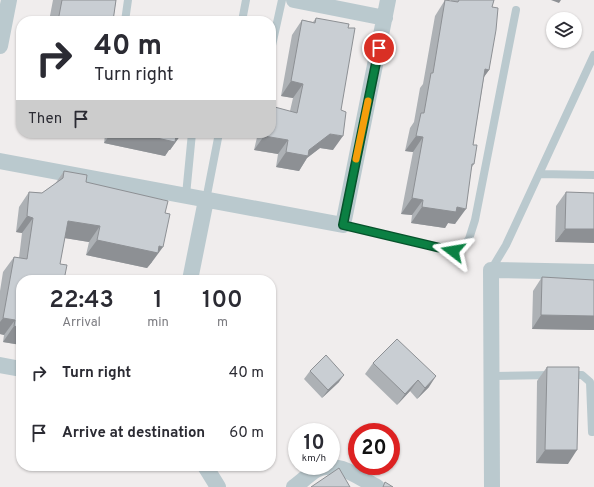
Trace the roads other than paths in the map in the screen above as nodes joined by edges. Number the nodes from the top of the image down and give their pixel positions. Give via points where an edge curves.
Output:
1 (9, 0) edge
2 (128, 0) edge
3 (246, 0) edge
4 (282, 0) edge
5 (294, 0) edge
6 (388, 0) edge
7 (516, 10) dead end
8 (126, 16) edge
9 (243, 16) edge
10 (385, 18) junction
11 (276, 27) edge
12 (0, 46) edge
13 (594, 56) edge
14 (192, 138) edge
15 (219, 138) edge
16 (0, 161) edge
17 (539, 174) junction
18 (594, 175) edge
19 (186, 195) junction
20 (206, 200) junction
21 (343, 225) junction
22 (491, 270) junction
23 (594, 272) edge
24 (191, 275) edge
25 (0, 365) edge
26 (16, 368) edge
27 (492, 376) junction
28 (592, 432) dead end
29 (207, 471) edge
30 (213, 485) edge
31 (294, 487) edge
32 (377, 487) edge
33 (492, 487) edge

1 - 12 street
2 - 8 lane
3 - 9 lane
4 - 11 lane
5 - 10 street
6 - 10 street
7 - 21 lane via 476,220 469,239 462,248 453,251
10 - 21 street
13 - 17 lane
14 - 19 lane
15 - 20 lane
16 - 19 street
17 - 18 lane
17 - 22 lane
19 - 20 street
20 - 21 street
20 - 24 street
22 - 23 street
22 - 27 street
25 - 26 street
27 - 28 lane via 582,375 590,382
27 - 33 street
29 - 30 street
31 - 32 street via 317,470 330,466 345,470

